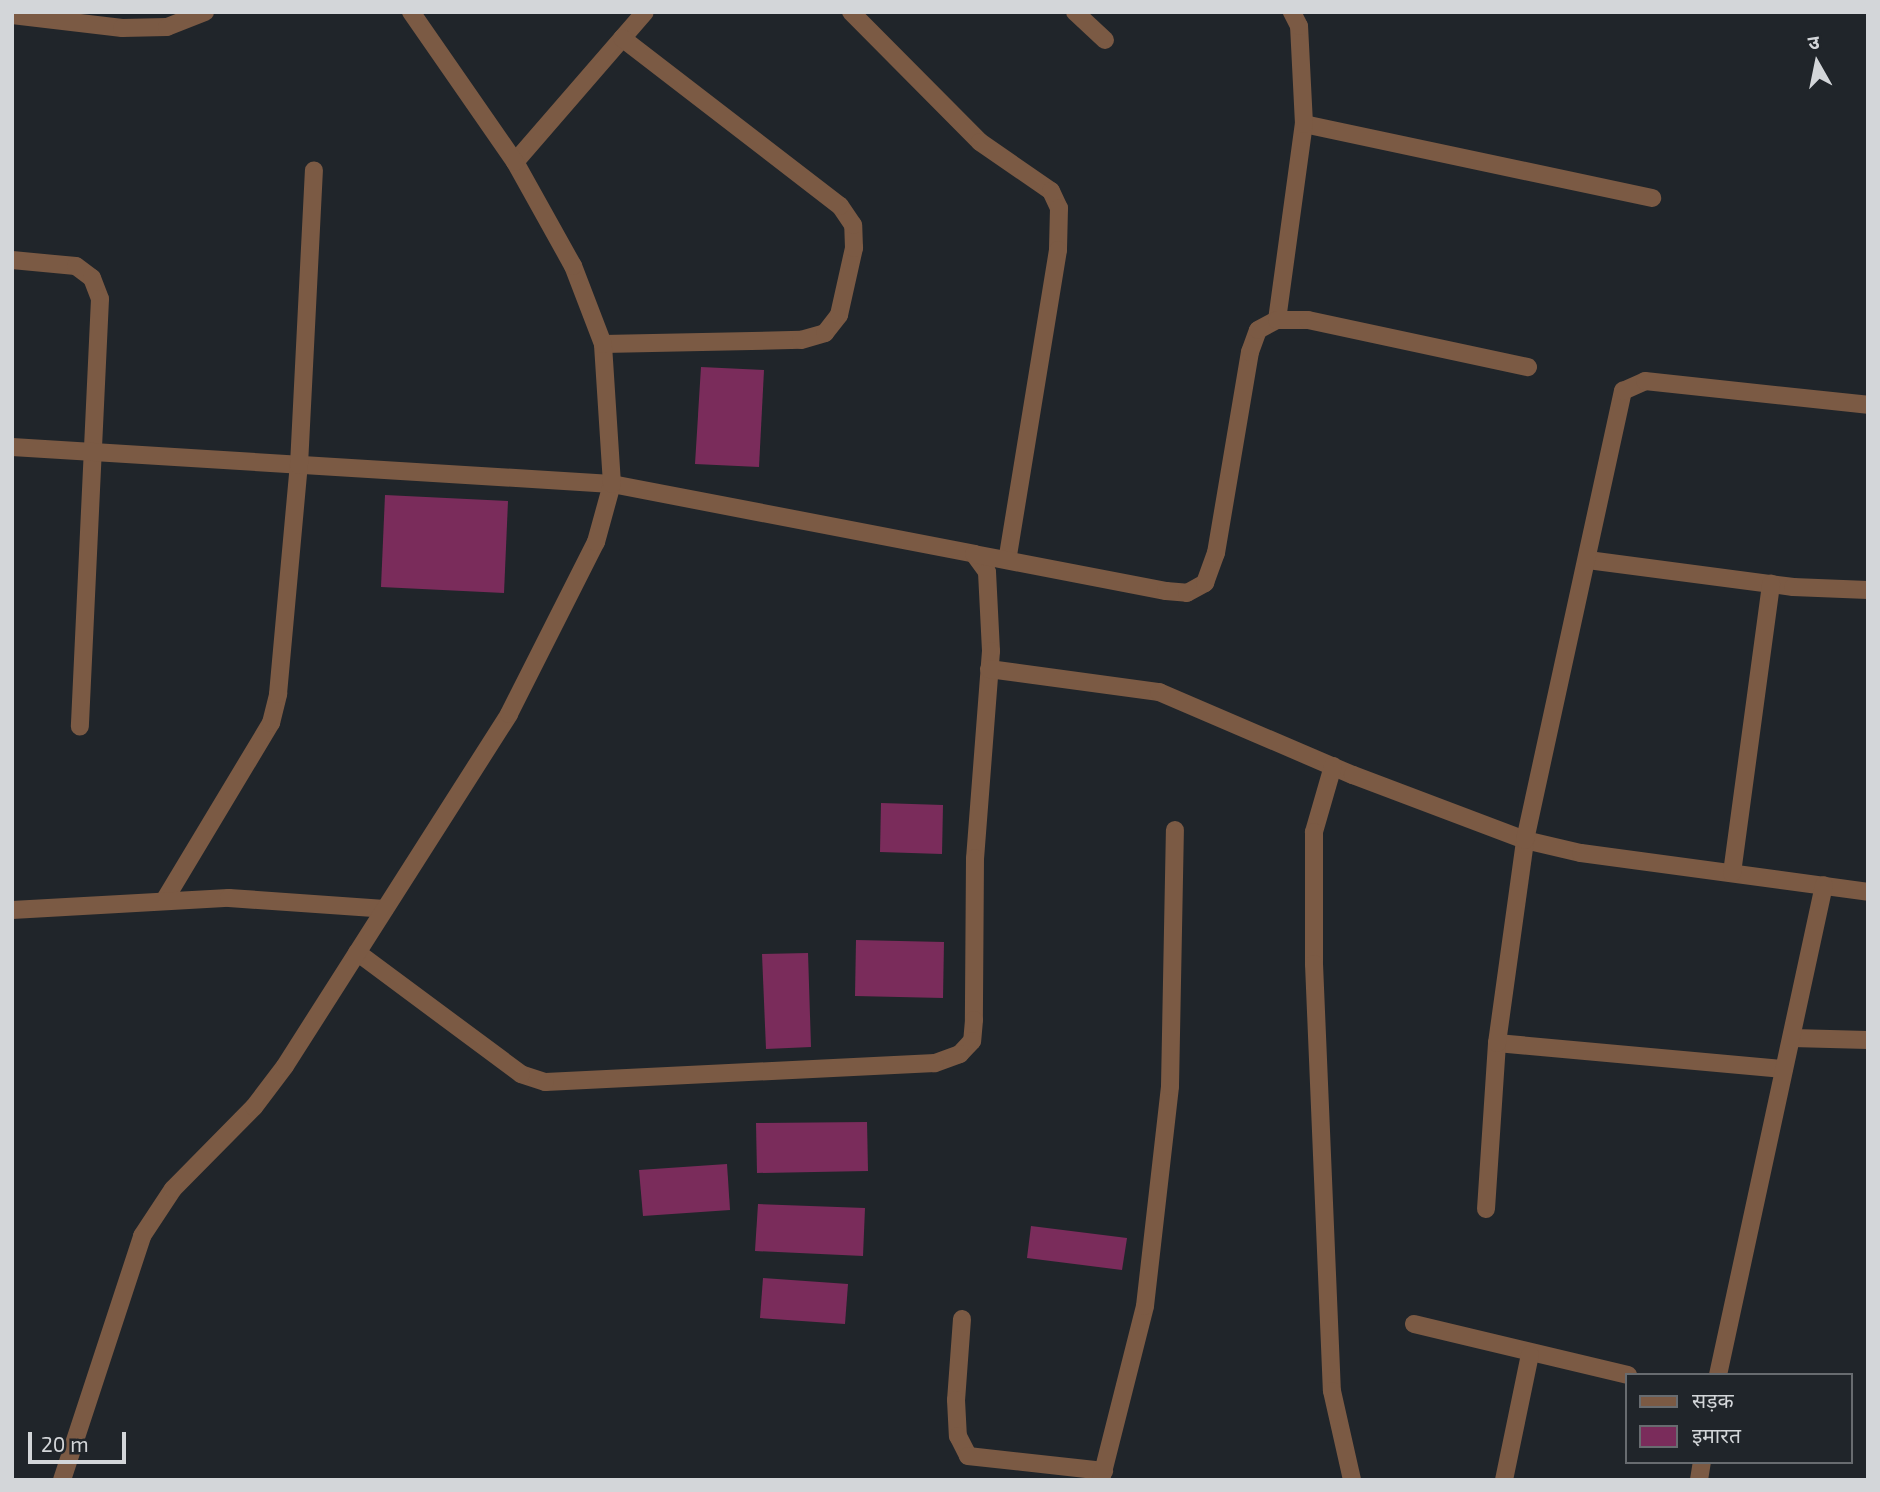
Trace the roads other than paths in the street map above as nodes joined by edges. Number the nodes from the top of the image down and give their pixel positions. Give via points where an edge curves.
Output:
1 (205, 12) edge
2 (411, 12) edge
3 (645, 12) edge
4 (851, 12) edge
5 (1074, 12) edge
6 (1292, 12) edge
7 (12, 15) edge
8 (622, 38) junction
9 (1105, 40) dead end
10 (1304, 124) junction
11 (515, 162) junction
12 (314, 170) dead end
13 (1652, 198) dead end
14 (12, 260) edge
15 (1277, 320) junction
16 (603, 344) junction
17 (1528, 367) dead end
18 (1868, 405) edge
19 (12, 447) edge
20 (92, 452) junction
21 (299, 465) junction
22 (612, 484) junction
23 (974, 554) junction
24 (1007, 560) junction
25 (1588, 560) junction
26 (1771, 584) junction
27 (1868, 590) edge
28 (989, 669) junction
29 (80, 727) dead end
30 (1333, 766) junction
31 (1175, 830) dead end
32 (1525, 839) junction
33 (1731, 873) junction
34 (1824, 885) junction
35 (1868, 892) edge
36 (164, 901) junction
37 (12, 909) edge
38 (385, 909) junction
39 (357, 952) junction
40 (1792, 1038) junction
41 (1868, 1040) edge
42 (1497, 1043) junction
43 (1784, 1069) junction
44 (1486, 1209) dead end
45 (961, 1319) dead end
46 (1414, 1324) dead end
47 (1530, 1354) junction
48 (1718, 1373) edge
49 (1624, 1374) edge
50 (1102, 1475) edge
51 (62, 1480) edge
52 (1352, 1480) edge
53 (1504, 1480) edge

1 - 7 street via 167,27 122,28
2 - 11 street
3 - 8 street
4 - 24 street via 980,142 1051,191 1059,208 1058,250
5 - 9 street
6 - 10 street via 1299,26
8 - 11 street
8 - 16 street via 840,206 853,225 854,248 839,315 825,333 801,340
10 - 13 street
10 - 15 street
11 - 16 street via 573,266
12 - 21 street
14 - 20 street via 76,266 92,278 100,299
15 - 17 street via 1308,320
15 - 24 street via 1258,330 1250,352 1216,554 1205,583 1187,593 1166,591
16 - 22 street
18 - 25 street via 1695,385 1631,384 1620,400
19 - 20 street
20 - 21 street
20 - 29 street
21 - 22 street
21 - 36 street via 285,649 271,723
22 - 23 street
22 - 38 street via 596,542 509,714
23 - 24 street
23 - 28 street via 987,572
25 - 26 street
25 - 32 street
26 - 27 street
26 - 33 street
28 - 30 street via 1159,692
28 - 39 street via 975,858 974,1020 972,1041 960,1054 934,1063 545,1082 521,1074
30 - 32 street
30 - 52 street via 1314,832 1314,964 1332,1391
31 - 50 street via 1170,1086 1145,1306
32 - 33 street via 1581,853
32 - 42 street
33 - 34 street
34 - 35 street
34 - 40 street
36 - 37 street
36 - 38 street via 229,898
38 - 39 street
39 - 51 street via 254,1107 173,1189 142,1236
40 - 41 street
40 - 43 street
42 - 43 street
42 - 44 street
43 - 48 street
45 - 50 street via 956,1400 958,1436 968,1456
46 - 47 street
47 - 49 street
47 - 53 street

